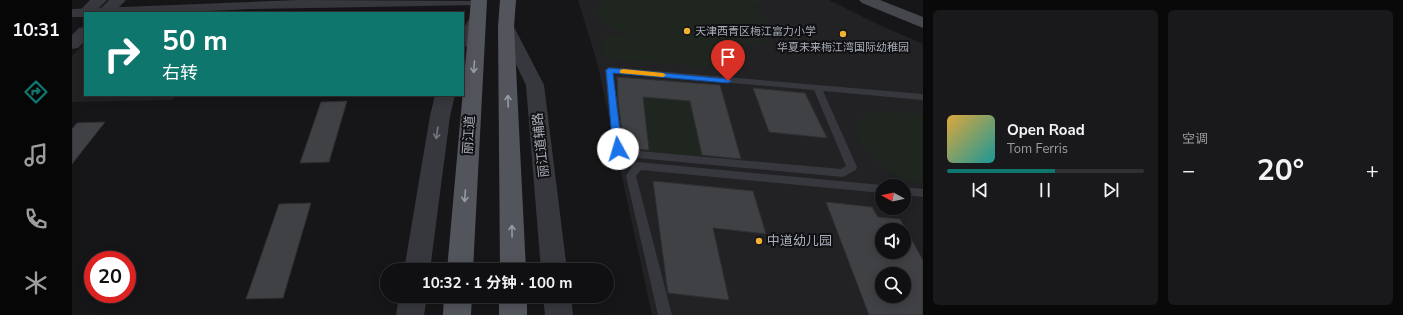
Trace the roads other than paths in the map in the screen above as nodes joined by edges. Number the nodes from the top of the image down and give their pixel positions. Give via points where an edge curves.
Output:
1 (118, 0) edge
2 (508, 0) edge
3 (867, 0) edge
4 (887, 0) edge
5 (479, 7) edge
6 (103, 8) edge
7 (86, 12) edge
8 (82, 13) edge
9 (923, 14) edge
10 (923, 23) edge
11 (72, 25) edge
12 (506, 27) junction
13 (84, 33) edge
14 (464, 40) edge
15 (72, 44) edge
16 (818, 89) junction
17 (445, 96) edge
18 (923, 97) edge
19 (875, 188) edge
20 (911, 192) edge
21 (923, 193) edge
22 (418, 263) edge
23 (461, 263) edge
24 (513, 263) edge
25 (553, 263) edge
26 (412, 303) edge
27 (458, 303) edge
28 (513, 303) edge
29 (558, 303) edge
30 (410, 315) edge
31 (457, 315) edge
32 (513, 315) edge
33 (559, 315) edge
34 (665, 315) edge

1 - 6 street
2 - 12 main road
3 - 10 main road
4 - 9 main road
5 - 6 street via 253,4
5 - 14 street
5 -> 23 main road, 丽江道
6 - 7 street
8 - 11 street
24 -> 12 main road
12 - 25 street, 丽江道辅路 via 535,85
13 - 15 street
16 - 16 lane via 852,167 843,173 627,152 618,149 609,70
16 - 18 lane
17 -> 22 street
19 - 34 lane via 638,166 631,176
20 - 21 lane
26 - 30 street
27 - 31 main road
28 - 32 main road
29 - 33 street

